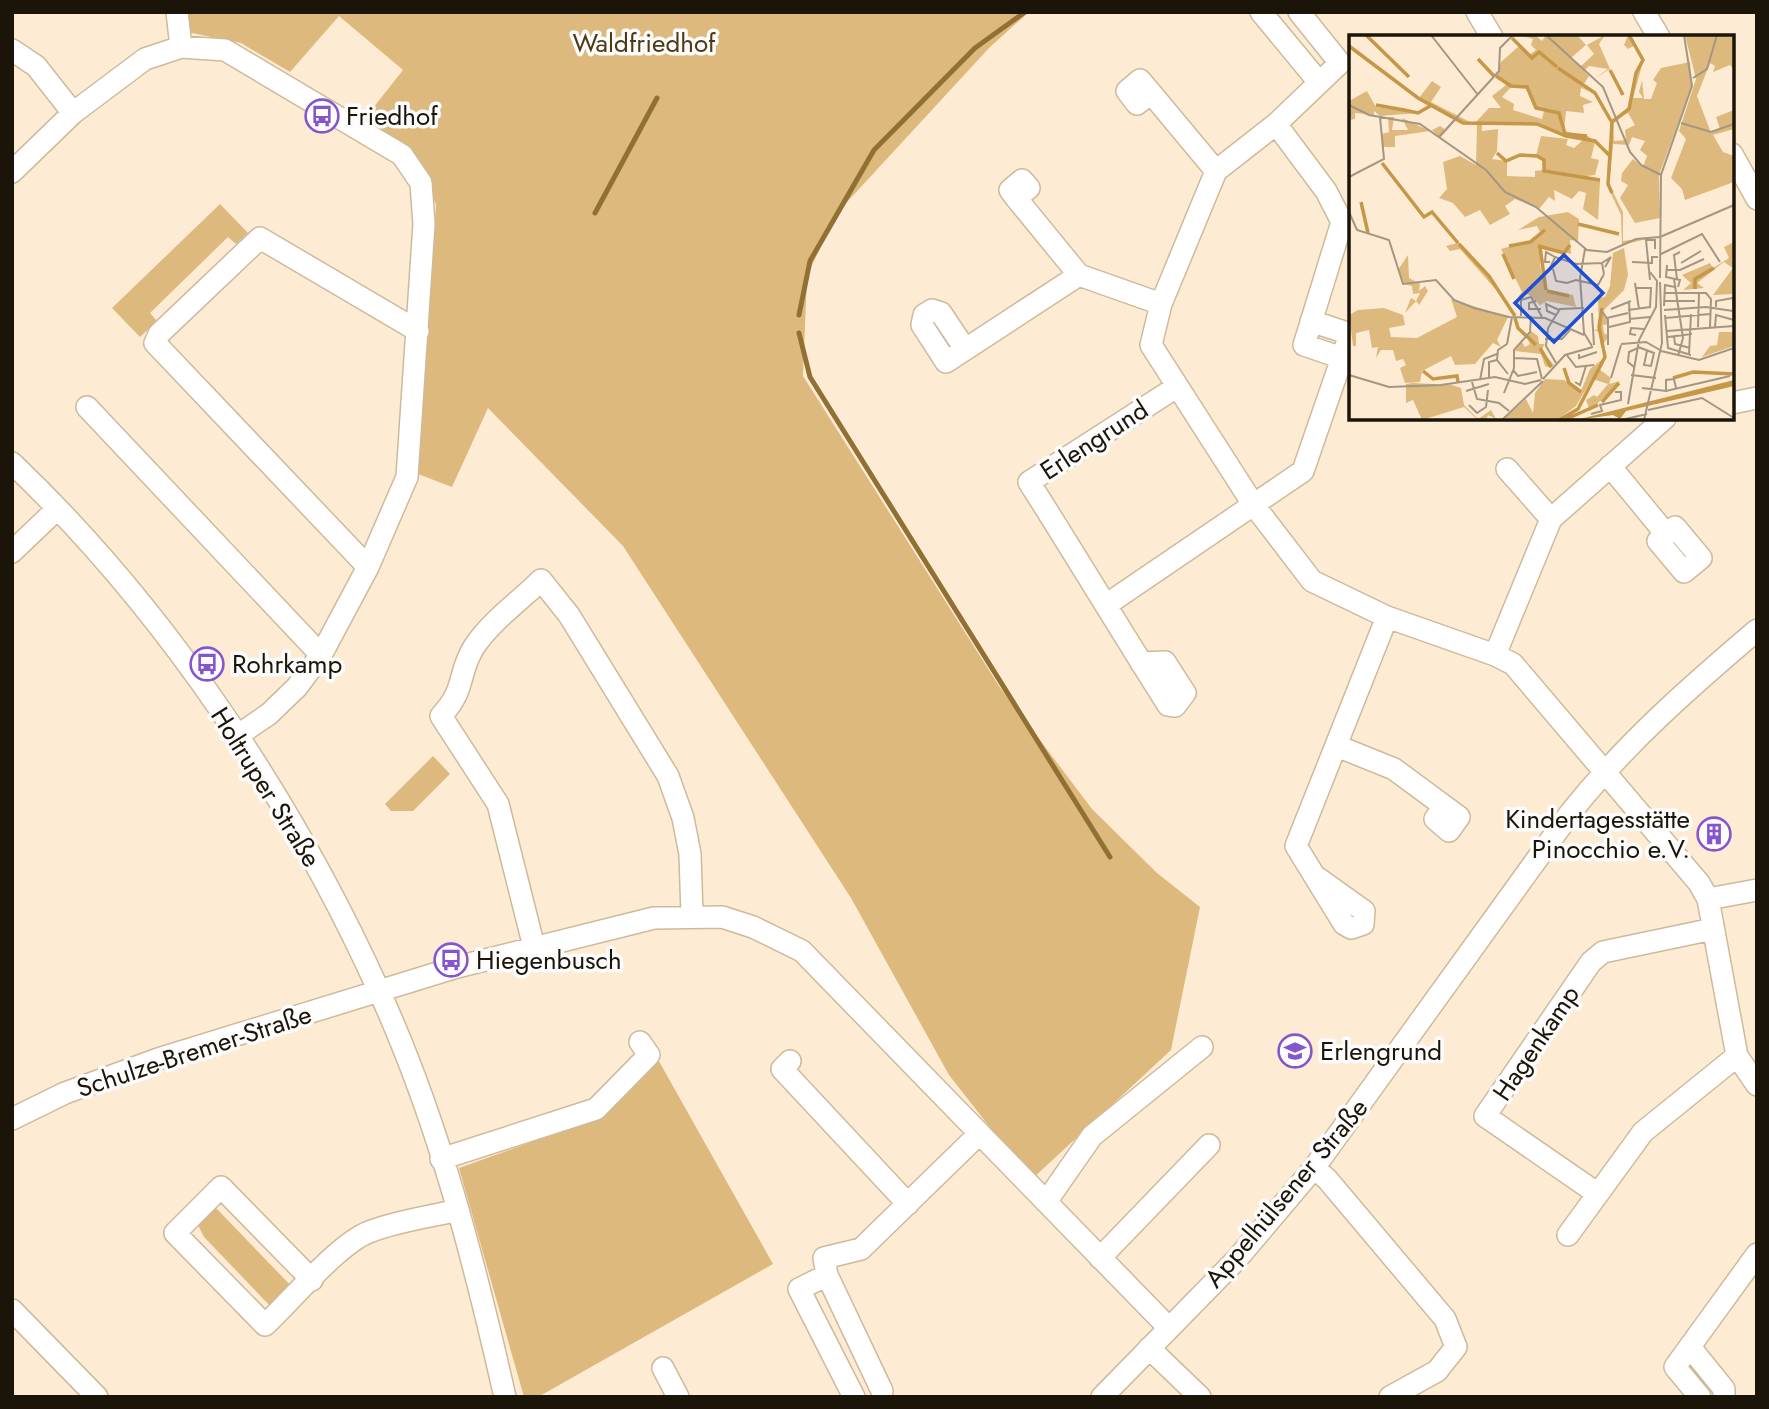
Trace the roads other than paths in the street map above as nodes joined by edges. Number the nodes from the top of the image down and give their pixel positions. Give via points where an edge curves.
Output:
1 (177, 12) edge
2 (1261, 12) edge
3 (1298, 12) edge
4 (1476, 12) edge
5 (1644, 12) edge
6 (1491, 35) edge
7 (1658, 35) edge
8 (181, 47) junction
9 (12, 50) edge
10 (1318, 81) junction
11 (1151, 93) dead end
12 (73, 113) junction
13 (1276, 124) junction
14 (1734, 158) edge
15 (1216, 170) junction
16 (12, 172) edge
17 (1016, 198) dead end
18 (1757, 199) edge
19 (1079, 275) junction
20 (1161, 304) junction
21 (418, 331) junction
22 (965, 349) dead end
23 (1175, 388) junction
24 (1757, 398) edge
25 (1734, 403) edge
26 (87, 407) dead end
27 (1663, 420) edge
28 (12, 463) edge
29 (1610, 466) junction
30 (1507, 469) dead end
31 (1253, 504) junction
32 (56, 510) junction
33 (1551, 519) junction
34 (1667, 534) dead end
35 (12, 552) edge
36 (368, 567) junction
37 (1106, 605) junction
38 (1387, 617) junction
39 (1757, 630) edge
40 (1495, 654) junction
41 (321, 655) junction
42 (1141, 663) dead end
43 (237, 737) junction
44 (1337, 746) junction
45 (1604, 771) junction
46 (1444, 806) dead end
47 (1315, 876) dead end
48 (1757, 890) edge
49 (1708, 898) junction
50 (692, 915) junction
51 (1713, 929) junction
52 (534, 947) junction
53 (380, 992) junction
54 (640, 1042) dead end
55 (1202, 1047) dead end
56 (1737, 1056) junction
57 (790, 1061) dead end
58 (1757, 1085) edge
59 (12, 1119) edge
60 (979, 1134) junction
61 (1209, 1146) dead end
62 (441, 1159) junction
63 (1314, 1168) junction
64 (1598, 1194) junction
65 (1046, 1202) junction
66 (908, 1204) junction
67 (458, 1210) junction
68 (1569, 1235) dead end
69 (1757, 1254) edge
70 (1100, 1258) junction
71 (827, 1275) junction
72 (312, 1280) junction
73 (12, 1310) edge
74 (1169, 1328) junction
75 (1690, 1347) junction
76 (1149, 1348) junction
77 (663, 1368) dead end
78 (882, 1391) dead end
79 (96, 1396) edge
80 (505, 1397) edge
81 (678, 1397) edge
82 (854, 1397) edge
83 (1102, 1397) edge
84 (1200, 1397) edge
85 (1390, 1397) edge
86 (1700, 1397) edge
87 (1724, 1397) edge

1 - 8 street
2 - 10 street
3 - 10 street via 1340,63
4 - 6 street
5 - 7 street
8 - 12 street via 145,59
8 - 21 street via 225,50 378,139 414,168 425,201
9 - 12 street via 36,66
10 - 13 street
11 - 15 street
12 - 16 street
13 - 15 street
13 - 31 street via 1326,191 1342,222 1304,345 1342,358 1303,471
14 - 18 street
15 - 20 street, Erlengrund
17 - 19 street
19 - 20 street
19 - 22 street
20 - 23 street, Erlengrund via 1151,345
21 - 36 street via 407,477
21 - 36 street via 260,238 159,334 155,343
23 - 31 street, Erlengrund
23 - 37 street, Erlengrund via 1029,482
24 - 25 street
26 - 41 street
27 - 29 street
28 - 32 street, Holtruper Straße
29 - 33 street
29 - 34 street
30 - 33 street
31 - 37 street
31 - 38 street, Erlengrund via 1312,581
32 - 35 street
32 - 43 street, Holtruper Straße via 150,615
33 - 40 street
36 - 41 street
37 - 42 street, Erlengrund
38 - 40 street, Erlengrund
38 - 44 street
39 - 45 street, Appelhülsener Straße via 1649,724
40 - 45 street, Erlengrund via 1530,681
41 - 43 street via 296,687
43 - 53 street, Holtruper Straße via 334,898
44 - 46 street via 1394,769
44 - 47 street via 1296,846
45 - 49 street
45 - 63 street, Appelhülsener Straße
48 - 49 street
49 - 51 street
50 - 52 street via 654,918
50 - 52 street via 690,854 668,776 569,615 541,580 475,645 460,691 441,716 498,804
50 - 60 street via 722,917 753,927 802,951
51 - 56 street
51 - 64 street, Hagenkamp via 1603,952 1591,962 1485,1116
52 - 53 street
53 - 59 street, Schulze-Bremer-Straße via 158,1059 65,1093
53 - 62 street, Holtruper Straße
54 - 62 street via 649,1055 596,1109
55 - 65 street via 1093,1136
56 - 58 street
56 - 64 street via 1643,1132
57 - 66 street via 782,1069
60 - 65 street
60 - 66 street
61 - 70 street
62 - 67 street, Holtruper Straße
63 - 74 street, Appelhülsener Straße via 1237,1259
63 - 85 street via 1445,1319 1455,1347 1437,1371
64 - 68 street
65 - 70 street
66 - 71 street via 861,1249 824,1258
67 - 72 street via 368,1233 348,1244
67 - 80 street, Holtruper Straße
69 - 75 street
70 - 74 street
71 - 78 street
71 - 82 street via 800,1289
72 - 72 street via 265,1325 175,1233 221,1187
73 - 79 street
74 - 76 street, Appelhülsener Straße
75 - 86 street via 1675,1367
75 - 87 street via 1724,1389
76 - 83 street, Appelhülsener Straße
76 - 84 street
77 - 81 street

